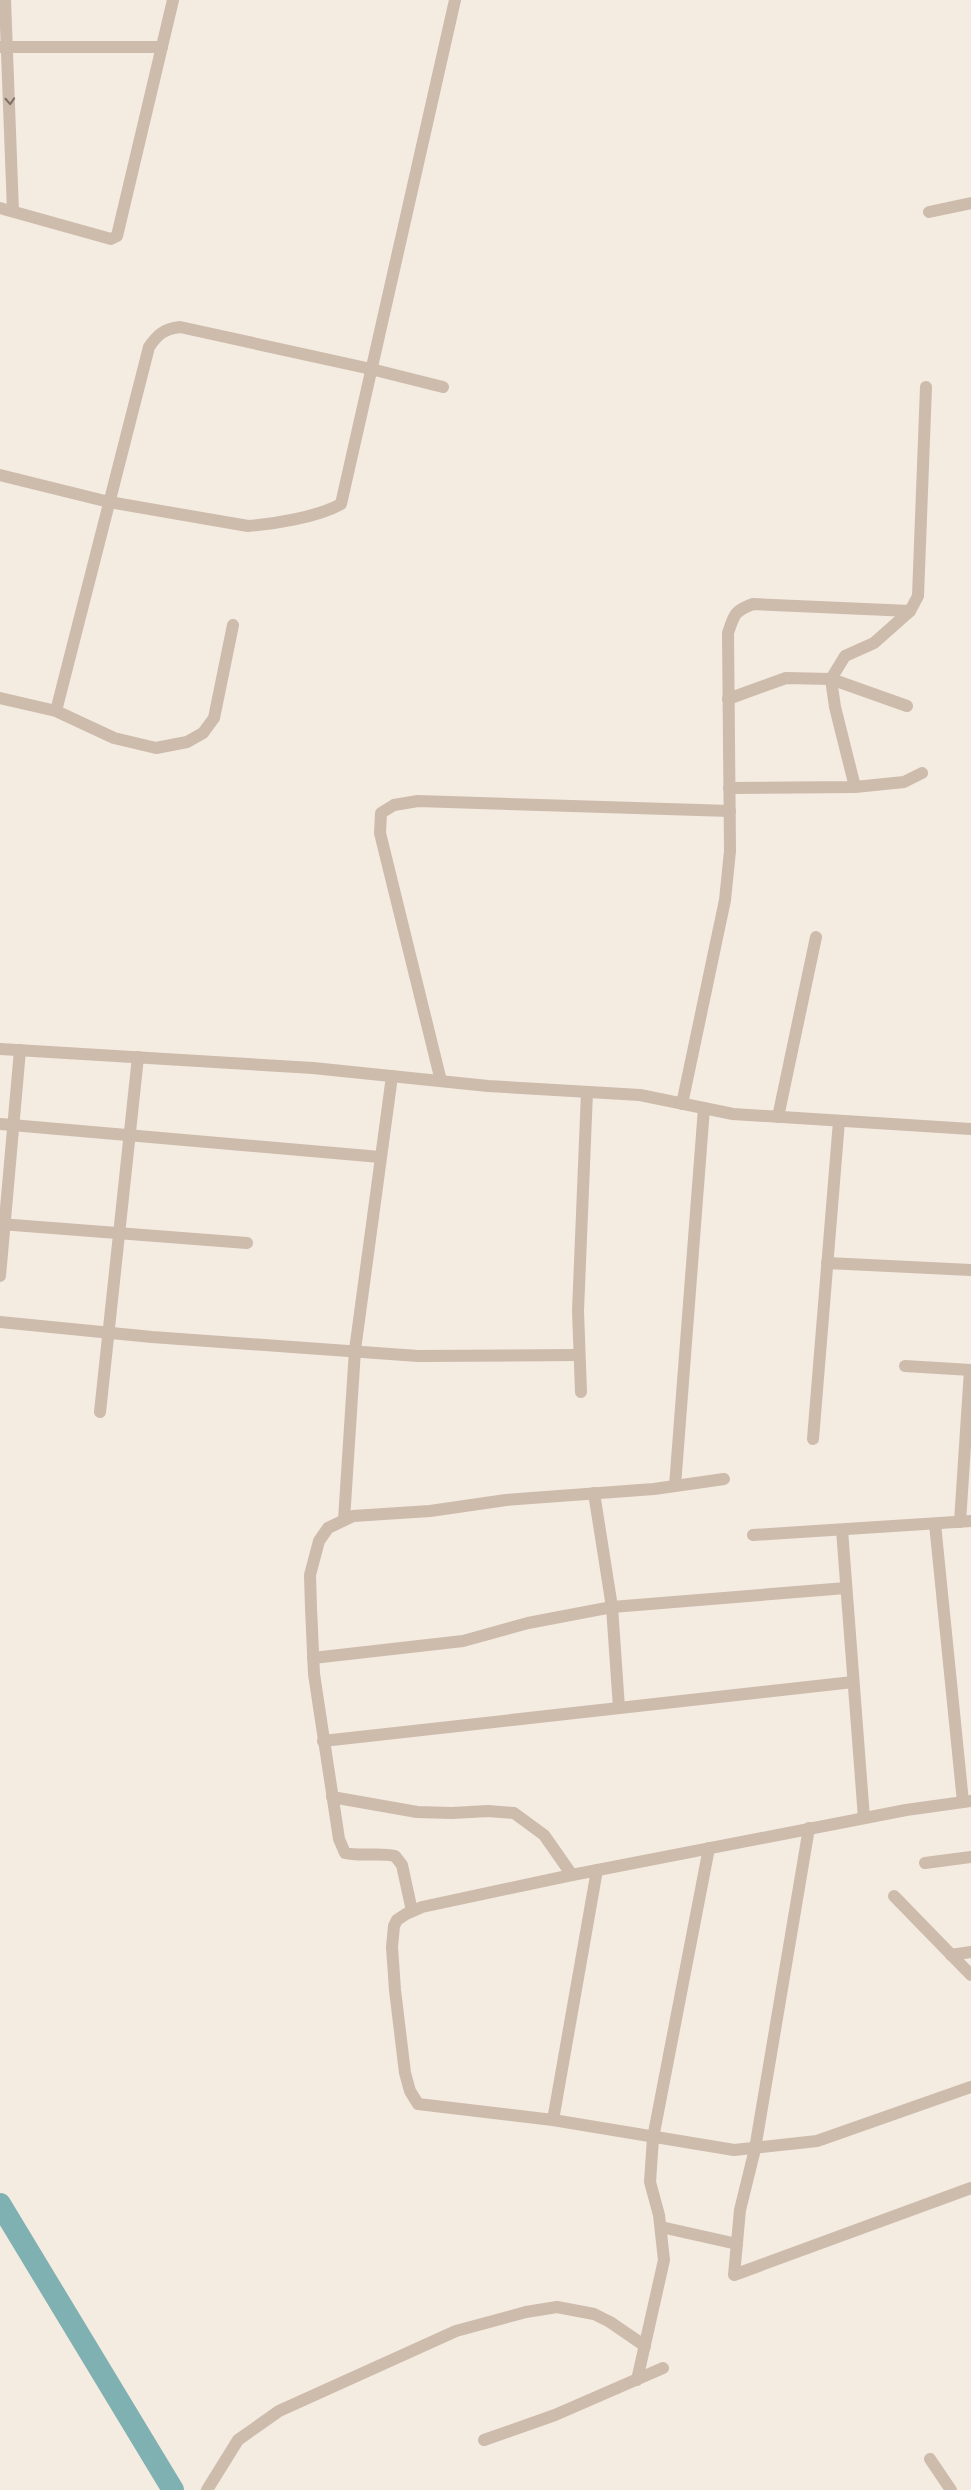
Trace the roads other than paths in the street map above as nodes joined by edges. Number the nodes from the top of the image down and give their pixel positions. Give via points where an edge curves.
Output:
1 (5, 0) edge
2 (173, 0) edge
3 (456, 0) edge
4 (162, 46) junction
5 (4, 47) edge
6 (971, 203) edge
7 (0, 208) edge
8 (13, 211) junction
9 (929, 212) dead end
10 (371, 369) junction
11 (443, 387) dead end
12 (926, 387) dead end
13 (0, 475) edge
14 (109, 502) junction
15 (910, 611) junction
16 (233, 625) dead end
17 (831, 679) junction
18 (0, 698) edge
19 (728, 699) junction
20 (906, 706) dead end
21 (56, 711) junction
22 (922, 773) dead end
23 (855, 787) junction
24 (729, 788) junction
25 (730, 811) junction
26 (816, 937) dead end
27 (0, 1049) edge
28 (20, 1050) junction
29 (138, 1057) junction
30 (392, 1076) junction
31 (441, 1081) junction
32 (587, 1092) junction
33 (682, 1104) junction
34 (704, 1108) junction
35 (778, 1117) junction
36 (839, 1120) junction
37 (0, 1124) edge
38 (13, 1125) junction
39 (971, 1129) edge
40 (130, 1136) junction
41 (380, 1158) junction
42 (2, 1224) edge
43 (119, 1233) junction
44 (247, 1244) dead end
45 (827, 1263) junction
46 (971, 1270) edge
47 (0, 1276) edge
48 (0, 1322) edge
49 (109, 1333) junction
50 (355, 1350) junction
51 (579, 1355) junction
52 (905, 1366) dead end
53 (970, 1370) edge
54 (581, 1392) dead end
55 (100, 1412) dead end
56 (813, 1439) dead end
57 (724, 1479) dead end
58 (675, 1486) junction
59 (594, 1493) junction
60 (344, 1520) junction
61 (965, 1521) edge
62 (935, 1524) junction
63 (842, 1530) junction
64 (753, 1535) dead end
65 (846, 1588) junction
66 (612, 1607) junction
67 (313, 1658) junction
68 (853, 1682) junction
69 (619, 1708) junction
70 (323, 1741) junction
71 (332, 1798) junction
72 (967, 1801) edge
73 (864, 1818) junction
74 (809, 1828) junction
75 (709, 1848) junction
76 (971, 1857) edge
77 (925, 1863) dead end
78 (597, 1870) junction
79 (572, 1874) junction
80 (894, 1896) dead end
81 (412, 1911) junction
82 (971, 1952) edge
83 (951, 1955) junction
84 (971, 1975) edge
85 (971, 2087) edge
86 (553, 2120) junction
87 (653, 2138) junction
88 (755, 2149) junction
89 (971, 2188) edge
90 (661, 2227) junction
91 (737, 2244) junction
92 (645, 2346) junction
93 (663, 2368) dead end
94 (637, 2380) junction
95 (484, 2440) dead end
96 (930, 2459) dead end
97 (207, 2490) edge
98 (951, 2490) edge

1 - 5 street
2 - 4 street
3 - 10 street
4 - 5 street
4 - 8 street via 117,236 111,239
5 -> 8 street
6 - 9 street
7 - 8 street
10 - 11 street
10 - 14 street via 341,504 326,512 248,526
10 - 14 street via 180,327 158,334 150,347
12 - 15 street via 918,596
13 - 14 street
14 - 21 street
15 - 17 street via 874,643 845,656
15 - 19 street via 753,604 738,609 728,634
16 - 21 street via 214,718 203,733 187,742 156,748 114,738
17 - 19 street via 786,678
17 - 20 street
17 - 23 street
18 - 21 street
19 - 24 street
22 - 23 street via 904,782
23 - 24 street
24 - 25 street
25 - 31 street via 418,801 394,805 381,813 380,834
25 - 33 street via 725,900
26 - 35 street
27 - 28 street
28 - 29 street
28 - 38 street
29 - 30 street
29 - 40 street
30 - 31 street
30 - 41 street
31 - 32 street
32 - 33 street via 640,1095
32 - 51 street
33 - 34 street
34 - 35 street
34 - 58 street
35 - 36 street
36 - 39 street
36 - 45 street
37 - 38 street
38 - 40 street
38 - 42 street
40 - 41 street
40 - 43 street
41 - 50 street
42 - 43 street
42 - 47 street
43 - 44 street
43 - 49 street
45 - 46 street
45 - 56 street
48 - 49 street
49 - 50 street
49 - 55 street
50 - 51 street via 418,1356
50 - 60 street
51 - 54 street
52 - 53 street
53 - 61 street
57 - 58 street
58 - 59 street
59 - 60 street via 353,1516
59 - 66 street
60 - 67 street via 328,1528 319,1541 310,1575
61 - 62 street
62 - 63 street
62 - 72 street
63 - 64 street
63 - 65 street
65 - 66 street
65 - 68 street
66 - 67 street via 528,1623 463,1641
66 - 69 street
67 - 70 street
68 - 69 street
68 - 73 street
69 - 70 street
70 - 71 street
71 - 79 street via 417,1812 514,1813 544,1835
71 - 81 street via 339,1839 345,1853 396,1856 402,1865
72 - 73 street
73 - 74 street
74 - 75 street
74 - 88 street
75 - 78 street
75 - 87 street
76 - 77 street
78 - 79 street
78 - 86 street
79 - 81 street
80 - 83 street
81 - 86 street via 397,1920 392,1947 405,2073 410,2092 418,2104
82 - 83 street
83 - 84 street
85 - 88 street via 817,2141
86 - 87 street
87 - 88 street via 734,2150
87 - 90 street via 650,2182
88 - 91 street via 740,2210
89 - 91 street via 734,2275
90 - 91 street
90 - 92 street via 664,2260
92 - 94 street
92 - 97 street via 594,2314 557,2307 456,2331 279,2411 238,2440
93 - 94 street
94 - 95 street
96 - 98 street

